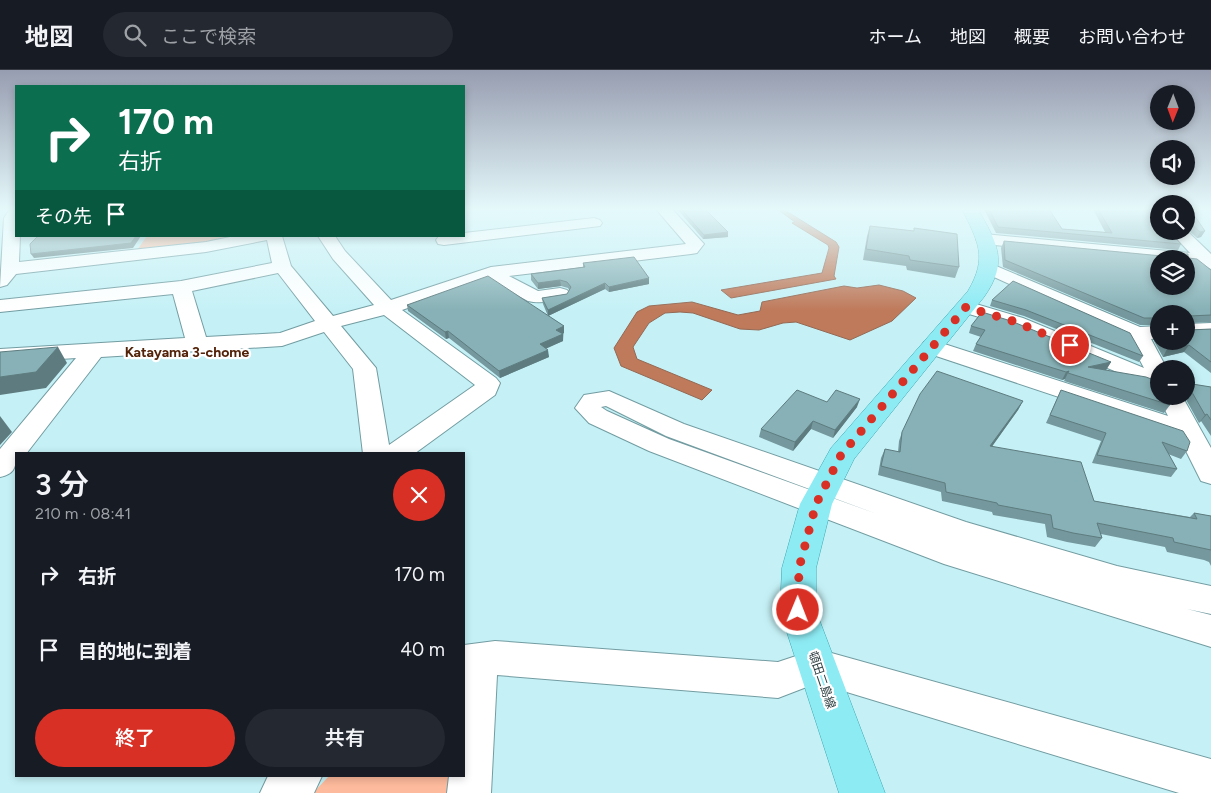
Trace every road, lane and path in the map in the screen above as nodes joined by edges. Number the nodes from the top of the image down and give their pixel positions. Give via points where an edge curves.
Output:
1 (17, 243) edge
2 (228, 243) edge
3 (276, 243) edge
4 (331, 243) edge
5 (449, 243) edge
6 (592, 243) edge
7 (631, 243) edge
8 (694, 243) edge
9 (985, 243) edge
10 (1021, 243) edge
11 (1190, 243) edge
12 (1209, 262) edge
13 (481, 266) junction
14 (282, 267) junction
15 (989, 268) junction
16 (5, 275) edge
17 (180, 287) junction
18 (560, 294) edge
19 (0, 306) edge
20 (966, 307) junction
21 (387, 308) junction
22 (326, 324) junction
23 (1211, 329) edge
24 (1195, 330) edge
25 (1150, 333) edge
26 (1137, 334) junction
27 (197, 344) junction
28 (932, 347) junction
29 (94, 351) junction
30 (0, 356) edge
31 (1151, 360) edge
32 (1150, 378) edge
33 (1175, 405) edge
34 (1189, 432) junction
35 (377, 452) edge
36 (398, 452) edge
37 (0, 468) edge
38 (1211, 474) edge
39 (821, 495) junction
40 (1211, 600) edge
41 (1211, 632) edge
42 (471, 662) edge
43 (817, 666) junction
44 (300, 777) edge
45 (1211, 781) edge
46 (282, 793) edge
47 (469, 793) edge
48 (862, 793) edge

1 - 16 street
2 - 16 street
3 - 14 street
4 - 21 street
5 - 13 street
6 - 13 street
7 - 8 street via 692,249
9 - 15 main road
10 - 12 street
11 - 12 street
13 - 18 street via 535,297
13 - 21 street
14 - 17 street
14 - 22 street
15 - 20 main road, 頓田二島線
15 - 26 street
17 - 19 street
17 - 27 street
20 - 28 main road, 頓田二島線
20 - 32 street via 1016,322
21 - 22 street
21 - 36 street via 488,383 486,390
22 - 27 street via 282,338
22 - 35 street via 364,368
23 - 24 street
25 - 26 street
26 - 31 street
27 - 29 street
28 - 34 street
28 - 39 main road, 頓田二島線 via 841,455
29 - 30 street
29 - 37 street
33 - 34 street
34 - 38 street
39 - 39 street via 659,445 598,417 588,408 593,400 609,398
39 - 40 street via 1117,579
39 - 41 street via 955,555
39 - 43 main road, 頓田二島線 via 799,568 798,610
42 - 43 street via 495,658 778,680
42 - 47 street
43 - 45 street
43 - 48 main road, 頓田二島線
44 - 46 street

